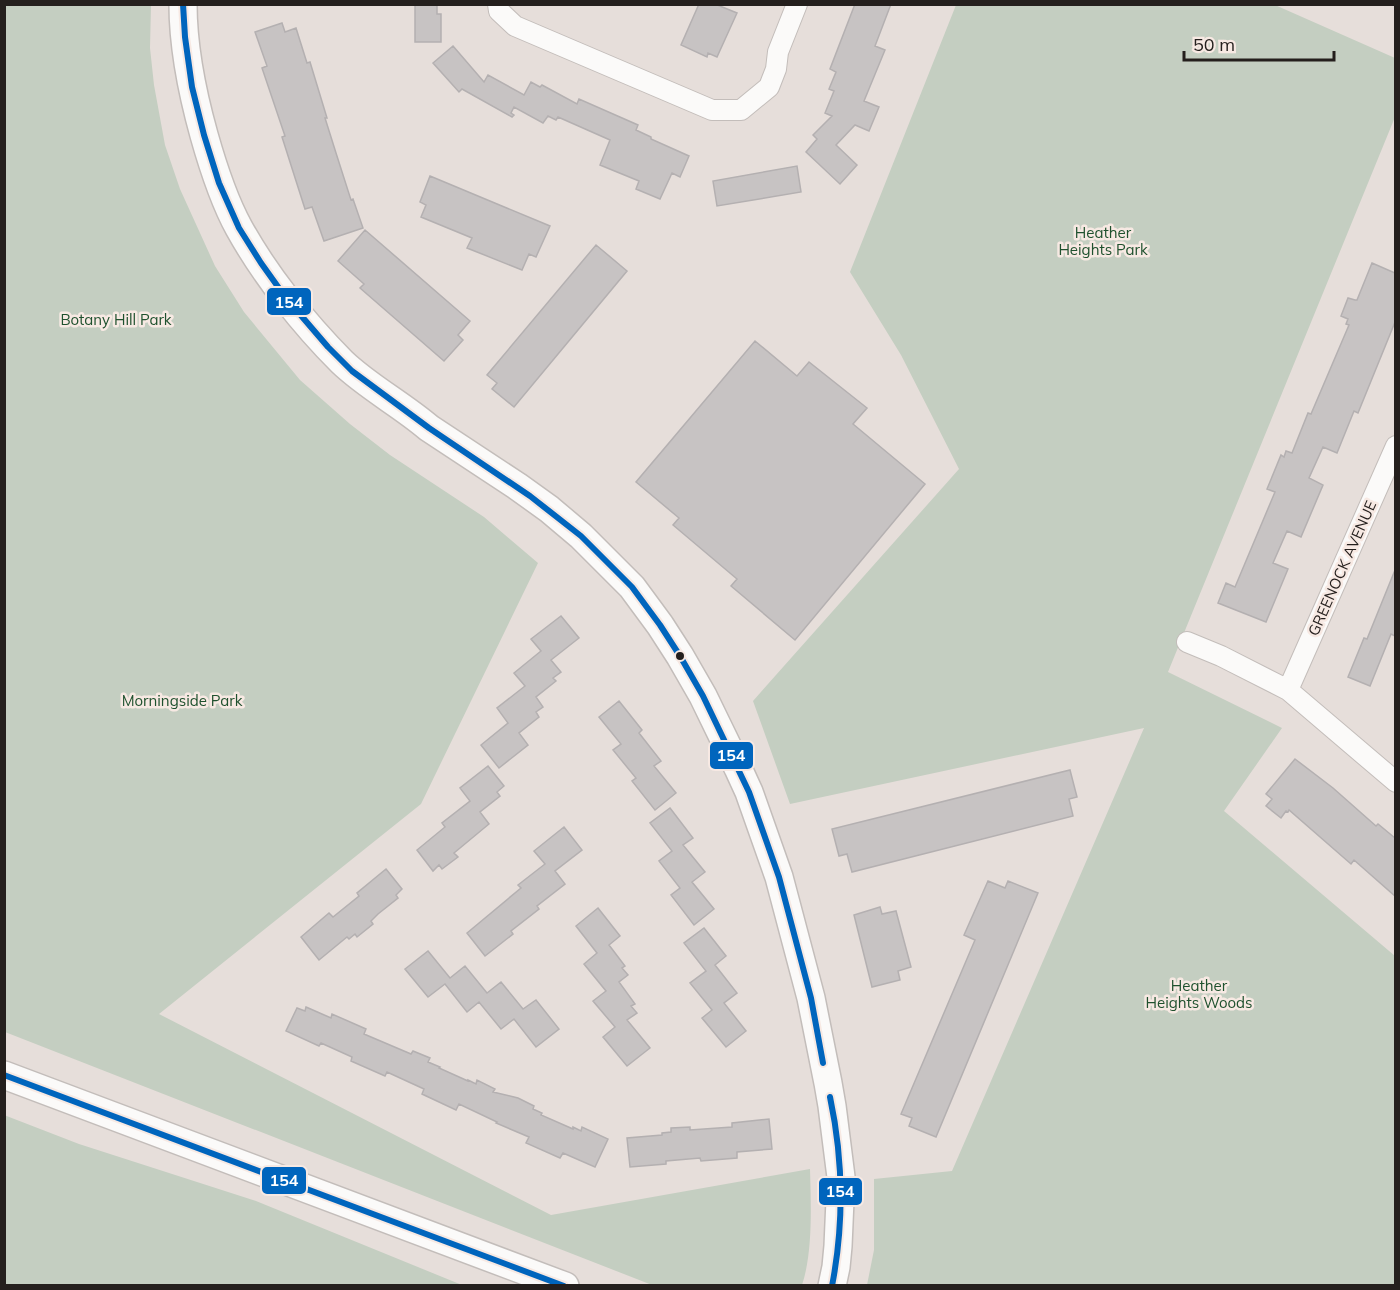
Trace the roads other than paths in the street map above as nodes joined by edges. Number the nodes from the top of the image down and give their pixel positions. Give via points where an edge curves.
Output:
1 (183, 4) edge
2 (498, 4) edge
3 (797, 4) edge
4 (1395, 446) edge
5 (1392, 466) edge
6 (1187, 642) dead end
7 (1288, 690) junction
8 (1395, 782) edge
9 (4, 1075) edge
10 (565, 1286) edge
11 (832, 1286) edge

1 - 11 street via 193,95 214,171 238,227 272,279 308,325 361,378 581,536 632,587 707,703 749,792 779,877 810,998 832,1106 841,1177
2 - 3 street via 499,11 515,26 712,110 741,110 769,87
4 - 5 street, GREENOCK AVENUE
5 - 7 street, GREENOCK AVENUE
6 - 7 street
7 - 8 street
9 - 10 street

